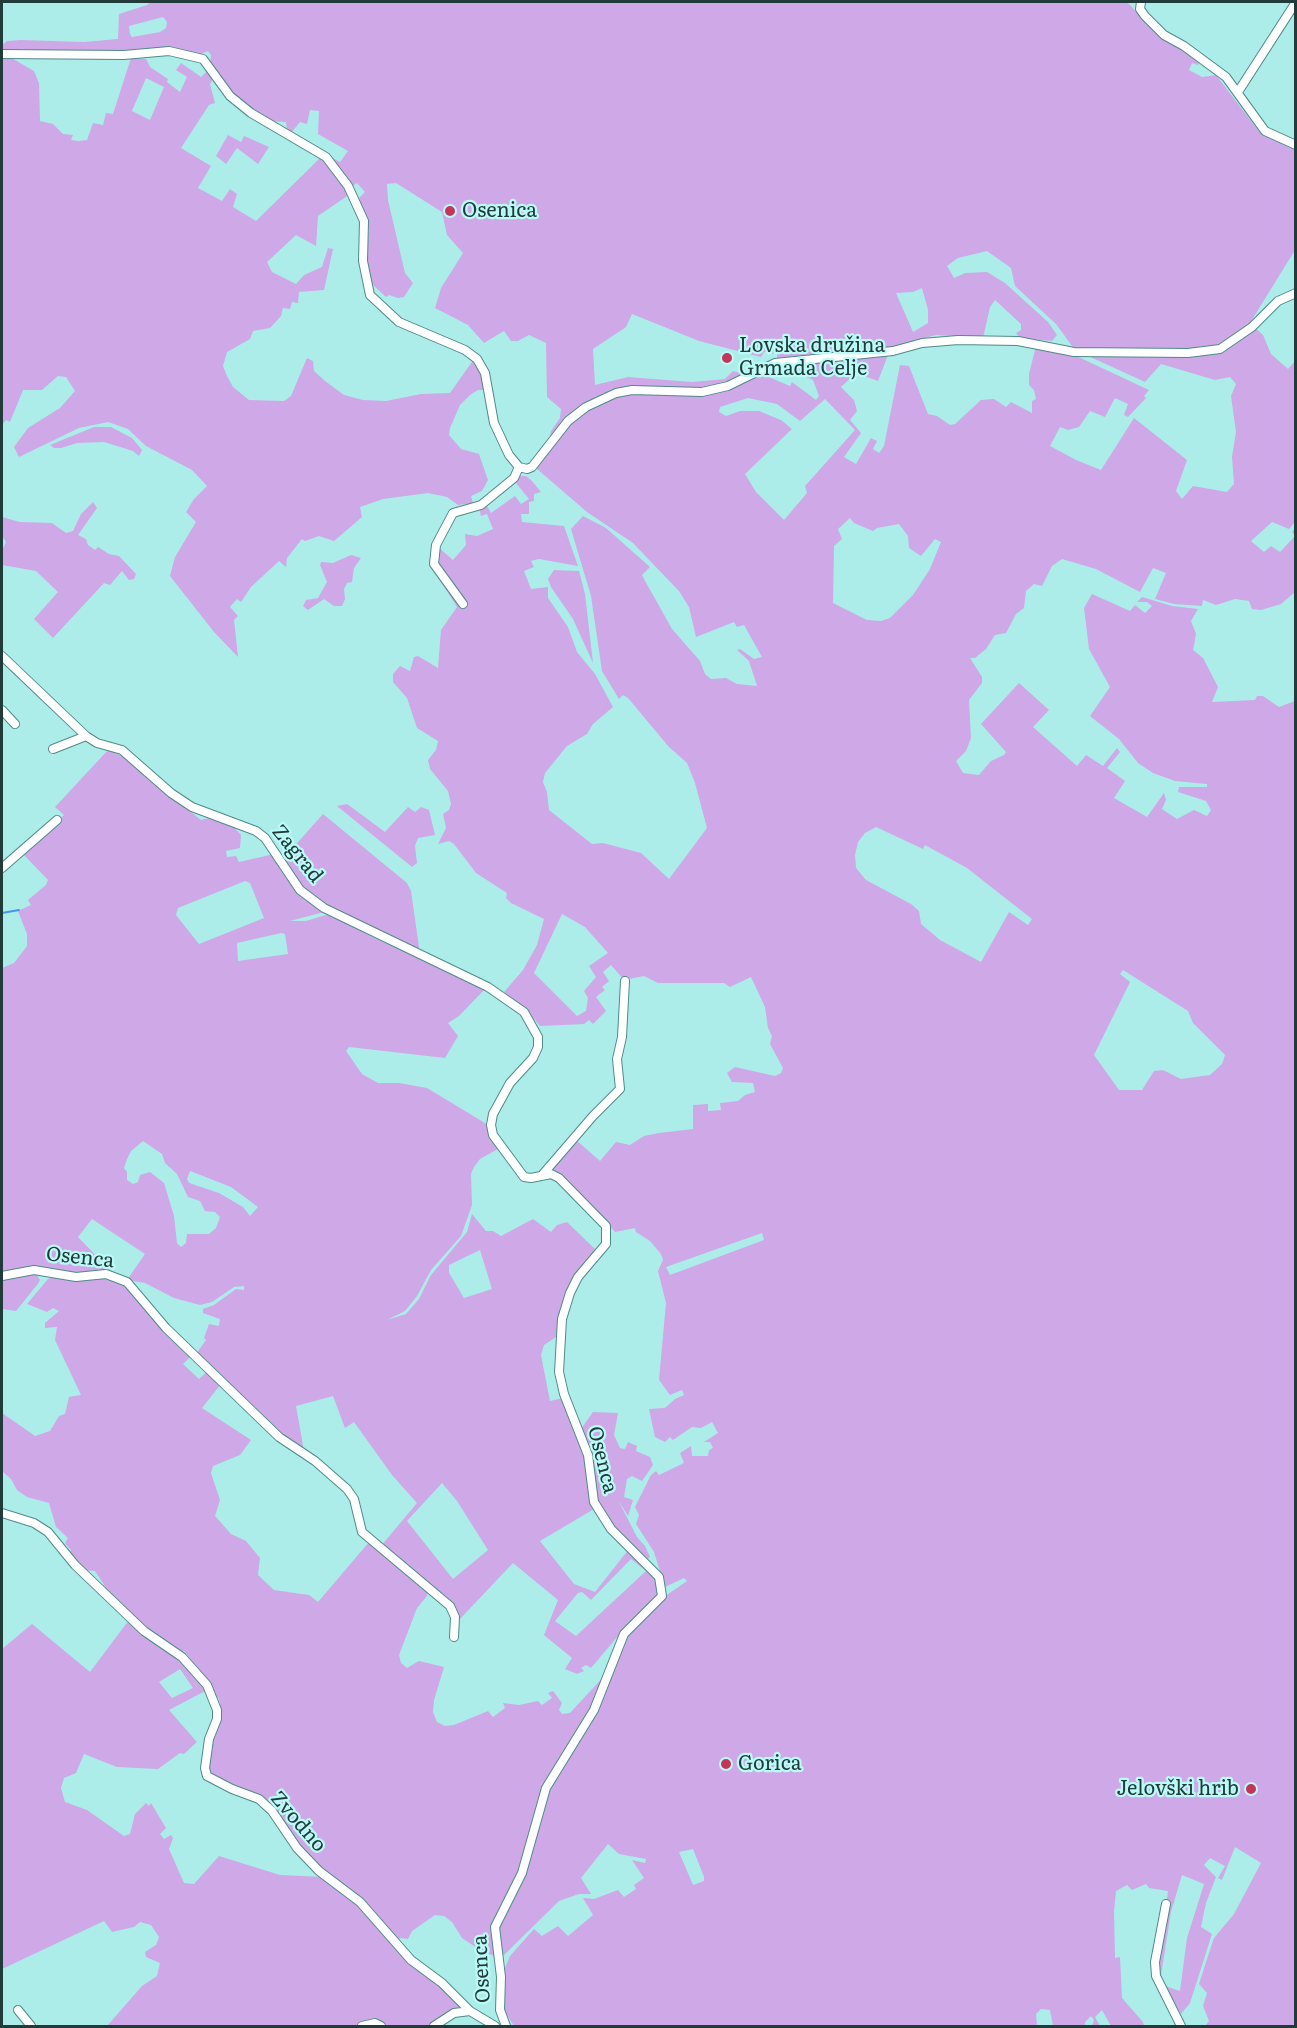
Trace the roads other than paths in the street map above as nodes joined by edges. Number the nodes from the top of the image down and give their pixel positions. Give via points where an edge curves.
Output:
1 (1132, 2) edge
2 (1296, 2) edge
3 (1141, 5) edge
4 (2, 54) edge
5 (1238, 92) junction
6 (1296, 145) edge
7 (1296, 293) edge
8 (519, 467) junction
9 (464, 604) dead end
10 (2, 656) edge
11 (2, 710) edge
12 (15, 724) dead end
13 (86, 736) junction
14 (54, 749) dead end
15 (57, 820) dead end
16 (2, 868) edge
17 (625, 981) dead end
18 (488, 987) joint
19 (543, 1174) junction
20 (2, 1276) edge
21 (2, 1513) edge
22 (453, 1637) dead end
23 (1166, 1904) dead end
24 (18, 2010) dead end
25 (470, 2011) junction
26 (32, 2026) edge
27 (362, 2026) edge
28 (381, 2026) edge
29 (434, 2026) edge
30 (495, 2026) edge
31 (506, 2026) edge
32 (1180, 2026) edge

1 - 3 street
2 - 5 street
3 - 5 street via 1164,35 1213,66
4 - 8 street via 124,55 169,51 196,56 210,66 230,96 251,113 326,157 348,186 364,221 363,261 370,295 399,322 477,359 487,382 494,423
5 - 6 street via 1265,131
7 - 8 street via 1278,301 1252,327 1220,349 1157,354 1074,352 1018,341 949,341 775,363 728,386 702,392 616,393 586,407 568,421 532,466
8 - 9 street via 514,478 481,505 453,513 436,545 434,564
10 - 13 street, Zagrad
11 - 12 street
13 - 14 street
13 - 18 street, Zagrad via 122,750 192,807 256,831 265,838 300,890 324,908
15 - 16 street
17 - 19 street via 617,1059 620,1089
18 - 19 street, Osenca via 524,1012 538,1037 533,1058 510,1083 490,1125 524,1177
19 - 31 street, Osenca via 559,1178 606,1226 606,1244 578,1276 570,1293 562,1319 560,1372 564,1394 588,1455 594,1502 611,1529 659,1577 662,1596 624,1634 594,1710 546,1788 522,1873 495,1927 500,2010
20 - 22 street, Osenca via 34,1270 76,1276 106,1275 127,1282 166,1328 279,1437 347,1489 354,1499 362,1532 450,1606
21 - 25 street, Zvodno via 48,1532 75,1565 144,1631 182,1658 207,1686 217,1710 209,1739 207,1776 260,1799 308,1860 360,1902 411,1960
23 - 32 street via 1156,1976
24 - 26 street
25 - 29 street via 454,2013
25 - 30 street, Zvodno
27 - 28 street

